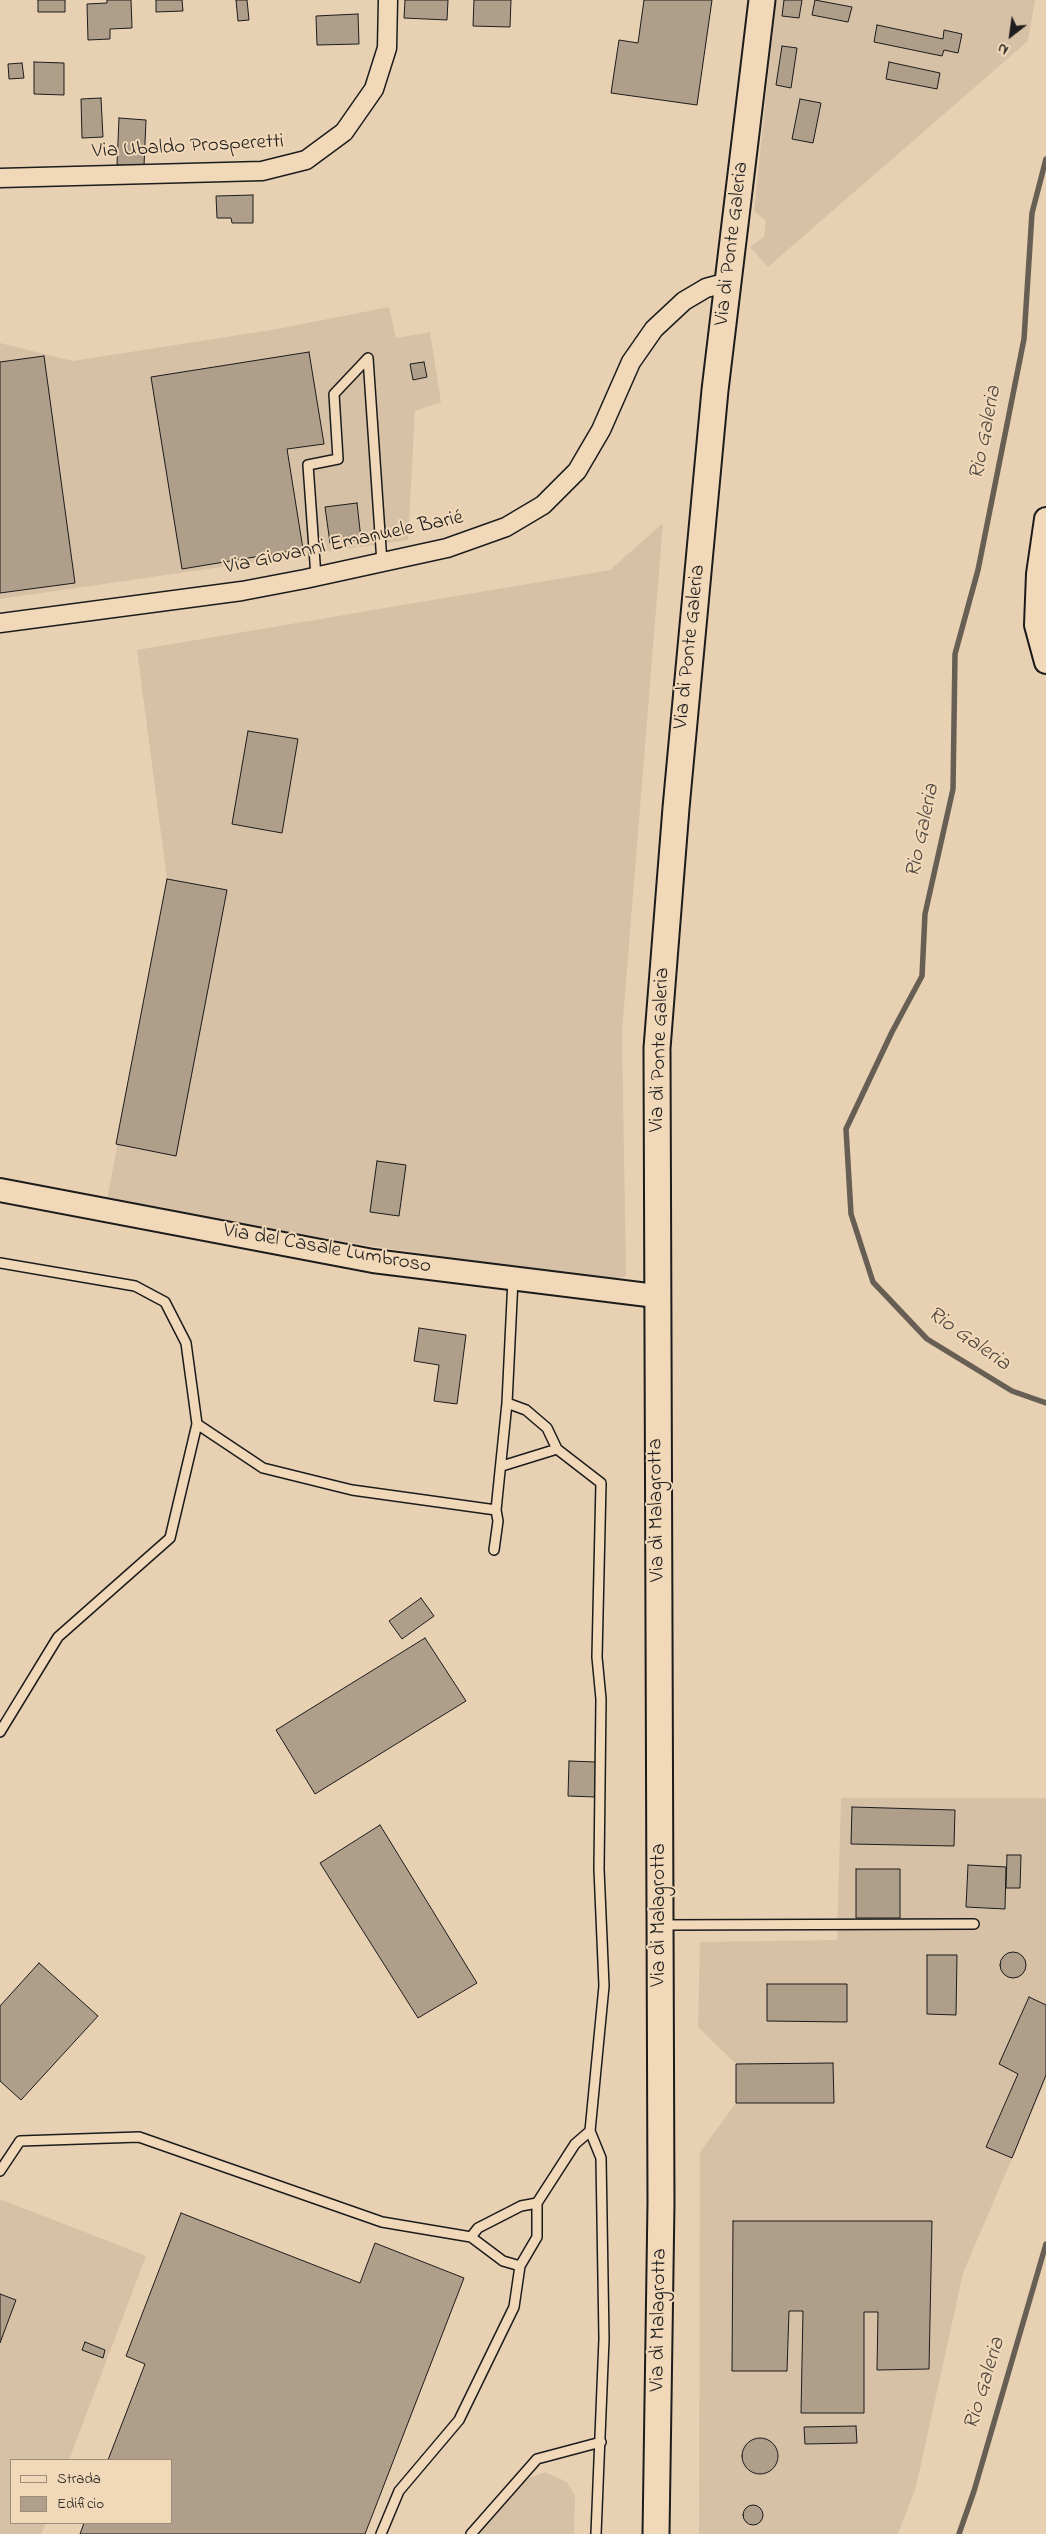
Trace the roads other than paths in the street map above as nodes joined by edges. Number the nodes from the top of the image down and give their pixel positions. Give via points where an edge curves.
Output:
1 (388, 0) edge
2 (762, 0) edge
3 (0, 178) edge
4 (728, 282) junction
5 (1046, 519) edge
6 (382, 563) junction
7 (316, 577) junction
8 (0, 623) edge
9 (1046, 662) edge
10 (0, 1190) edge
11 (0, 1263) edge
12 (513, 1278) junction
13 (656, 1296) junction
14 (508, 1403) junction
15 (197, 1424) junction
16 (557, 1449) junction
17 (502, 1466) junction
18 (496, 1510) junction
19 (494, 1550) dead end
20 (0, 1732) edge
21 (974, 1924) dead end
22 (661, 1925) junction
23 (590, 2131) junction
24 (0, 2171) edge
25 (537, 2203) junction
26 (471, 2238) junction
27 (520, 2266) junction
28 (601, 2442) junction
29 (381, 2534) edge
30 (471, 2534) edge
31 (596, 2534) edge
32 (656, 2534) edge

1 - 3 street, Via Ubaldo Prosperetti via 387,48 374,88 344,132 306,160 262,171
2 - 4 main road, Via di Ponte Galeria
4 - 6 street, Via Giovanni Emanuele Barié via 706,288 684,301 654,329 631,362 592,448 570,479 543,505 506,527 468,542
4 - 13 main road, Via di Ponte Galeria via 677,798 657,1048
5 - 9 street via 1038,574 1036,625
6 - 7 street, Via Giovanni Emanuele Barié
6 - 7 lane via 368,358 334,394 338,459 308,465
7 - 8 street, Via Giovanni Emanuele Barié via 242,591
10 - 12 street, Via del Casale Lumbroso via 372,1261
11 - 15 lane via 135,1286 165,1302 186,1344
12 - 13 street, Via del Casale Lumbroso
12 - 14 lane
13 - 22 main road, Via di Malagrotta
14 - 16 lane via 526,1410 546,1428
14 - 17 lane
15 - 18 lane via 263,1468 352,1490
15 - 20 lane via 170,1538 58,1637
16 - 17 lane
16 - 23 lane via 601,1483 596,1657 601,1699 599,1869 604,1986
17 - 18 lane
18 - 19 lane via 498,1521
21 - 22 lane
22 - 32 main road, Via di Malagrotta
23 - 25 lane via 576,2144
23 - 28 lane via 601,2158 604,2339
24 - 26 lane via 20,2141 139,2138 382,2222
25 - 26 lane via 521,2206 478,2228
25 - 27 lane via 536,2237
26 - 27 lane via 504,2261
27 - 29 lane via 514,2307 459,2420 399,2491
28 - 30 lane via 537,2459
28 - 31 lane

